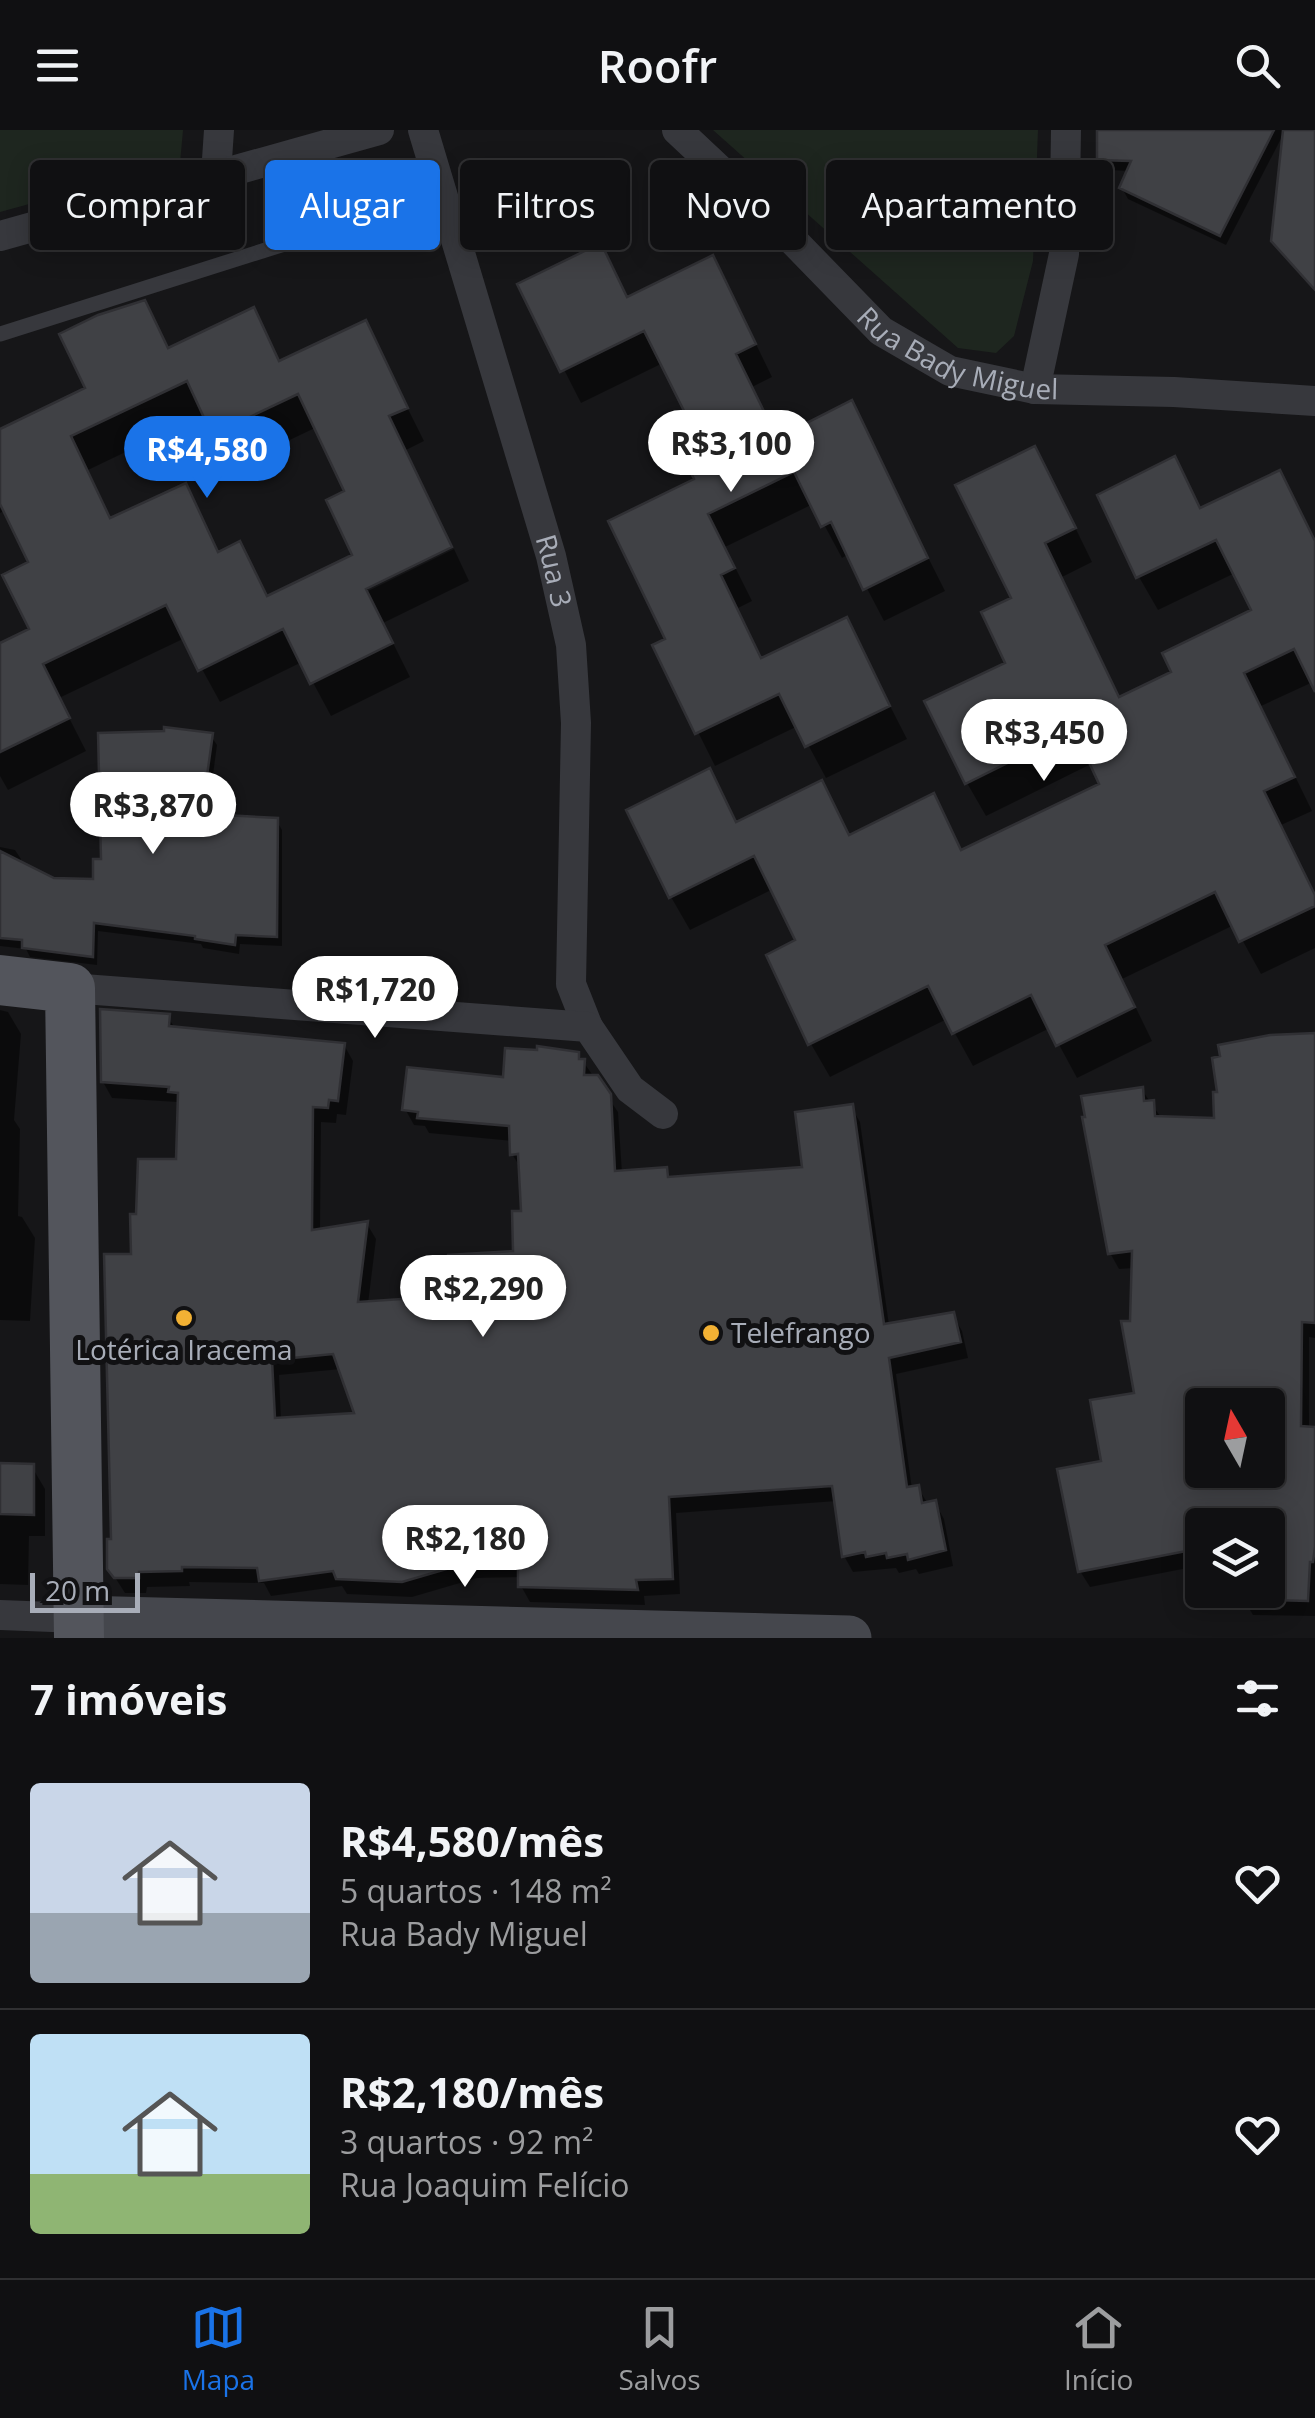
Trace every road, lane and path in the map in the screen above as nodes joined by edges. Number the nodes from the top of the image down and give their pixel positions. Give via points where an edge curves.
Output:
1 (220, 130) edge
2 (379, 130) edge
3 (423, 130) edge
4 (677, 130) edge
5 (1066, 130) edge
6 (335, 135) edge
7 (217, 160) edge
8 (245, 164) edge
9 (30, 227) edge
10 (0, 236) edge
11 (266, 250) edge
12 (0, 334) edge
13 (1036, 389) junction
14 (1315, 401) edge
15 (0, 980) edge
16 (70, 988) junction
17 (588, 1027) junction
18 (662, 1114) dead end
19 (0, 1615) edge
20 (79, 1628) edge
21 (773, 1636) edge
22 (849, 1638) edge

1 - 7 street
2 - 6 street
3 - 17 street, Rua 3 via 572,645 571,984
4 - 13 street, Rua Bady Miguel via 881,331 950,371
5 - 13 street via 1064,254
6 - 8 street
9 - 10 street
11 - 12 lane
13 - 14 street, Rua Bady Miguel
15 - 16 main road
16 - 17 street
16 - 20 main road
17 - 18 street, Rua 3 via 630,1089
19 - 20 street
20 - 21 main road
21 - 22 main road

